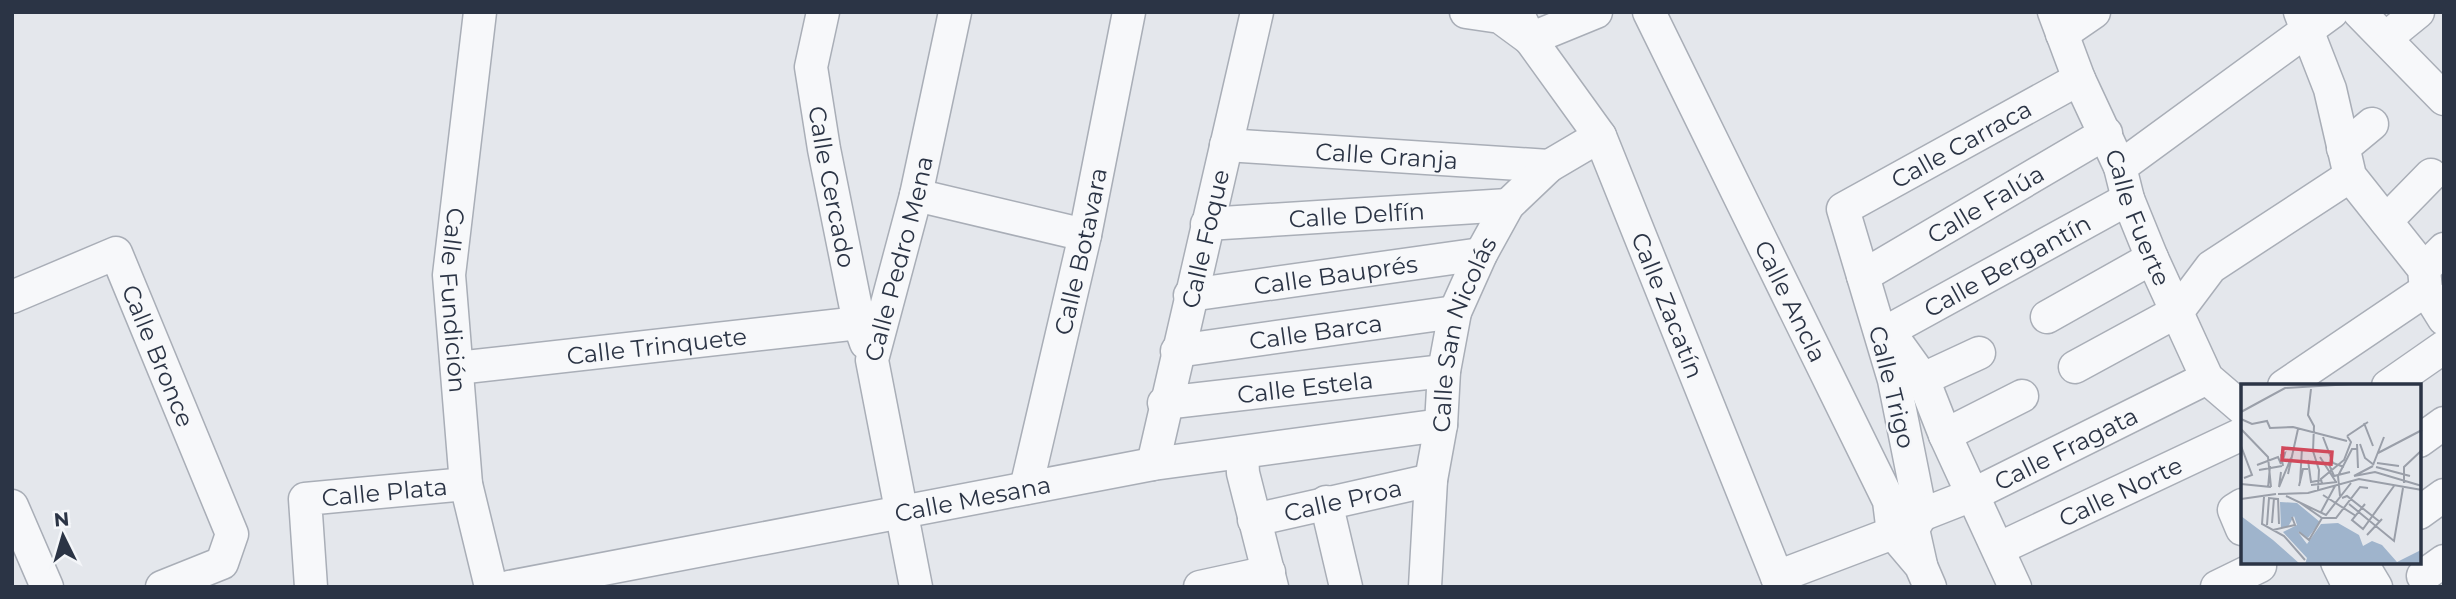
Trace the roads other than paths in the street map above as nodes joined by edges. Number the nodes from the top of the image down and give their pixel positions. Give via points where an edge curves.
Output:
1 (480, 12) edge
2 (823, 12) edge
3 (955, 12) edge
4 (1129, 12) edge
5 (1258, 12) edge
6 (1466, 12) edge
7 (1596, 12) edge
8 (1649, 12) edge
9 (2094, 12) edge
10 (2332, 12) edge
11 (2359, 12) edge
12 (2418, 12) edge
13 (2303, 22) edge
14 (2058, 23) edge
15 (1524, 26) edge
16 (2386, 38) junction
17 (2079, 79) junction
18 (2437, 80) edge
19 (2372, 124) dead end
20 (2106, 133) junction
21 (1600, 136) junction
22 (1226, 145) junction
23 (2347, 162) junction
24 (1549, 166) junction
25 (2120, 167) junction
26 (2431, 176) dead end
27 (916, 195) junction
28 (2128, 199) junction
29 (1508, 205) junction
30 (1843, 209) joint
31 (2386, 221) junction
32 (1207, 224) junction
33 (1084, 235) junction
34 (1481, 254) junction
35 (2152, 258) junction
36 (2431, 269) edge
37 (1867, 290) junction
38 (1190, 295) junction
39 (12, 297) edge
40 (2178, 311) junction
41 (1455, 312) junction
42 (2047, 317) dead end
43 (2444, 319) edge
44 (859, 323) junction
45 (1888, 331) junction
46 (2444, 346) edge
47 (1177, 351) junction
48 (1979, 353) dead end
49 (873, 360) junction
50 (2075, 367) dead end
51 (457, 368) junction
52 (1444, 371) junction
53 (2207, 378) junction
54 (1923, 379) junction
55 (2287, 384) edge
56 (2391, 384) edge
57 (2022, 396) dead end
58 (1164, 403) junction
59 (2241, 407) edge
60 (2444, 423) edge
61 (1441, 425) junction
62 (2241, 434) edge
63 (1945, 435) junction
64 (2421, 440) edge
65 (1242, 453) junction
66 (1153, 464) junction
67 (1431, 480) junction
68 (466, 484) junction
69 (1026, 488) junction
70 (1972, 495) junction
71 (2444, 495) edge
72 (1326, 502) junction
73 (12, 506) edge
74 (2421, 512) edge
75 (901, 514) junction
76 (1921, 515) junction
77 (1254, 520) junction
78 (1893, 533) junction
79 (2000, 548) junction
80 (2338, 564) edge
81 (2362, 564) edge
82 (2263, 572) edge
83 (1926, 576) edge
84 (1271, 579) edge
85 (1779, 582) edge
86 (47, 587) edge
87 (162, 587) edge
88 (311, 587) edge
89 (491, 587) edge
90 (509, 587) edge
91 (916, 587) edge
92 (1200, 587) edge
93 (1346, 587) edge
94 (1425, 587) edge
95 (2015, 587) edge
96 (2217, 587) edge
97 (2349, 587) edge
98 (2376, 587) edge

1 - 51 street, Calle Fundición via 449,275
2 - 44 street, Calle Cercado via 811,67
3 - 27 street, Calle Pedro Mena
4 - 33 street, Calle Botavara
5 - 22 street, Calle Foque
6 - 15 street, Calle Zacatín
7 - 15 street
8 - 78 street, Calle Ancla via 1889,501
9 - 14 street
10 - 13 street
11 - 16 street
12 - 16 street
13 - 23 street via 2339,82
13 - 25 street
14 - 17 street, Calle Fuerte
15 - 21 street, Calle Zacatín
16 - 18 street
17 - 20 street, Calle Fuerte
17 - 30 street, Calle Carraca
19 - 23 street
20 - 25 street, Calle Fuerte
20 - 37 street, Calle Falúa
21 - 24 street, Calle San Nicolás
21 - 85 street, Calle Zacatín
22 - 24 street, Calle Granja
22 - 32 street, Calle Foque
23 - 31 street
23 - 40 street via 2211,267
24 - 29 street, Calle San Nicolás
25 - 28 street, Calle Fuerte
26 - 31 street
27 - 33 street
27 - 49 street, Calle Pedro Mena
28 - 35 street, Calle Fuerte
28 - 45 street, Calle Bergantín
29 - 32 street, Calle Delfín
29 - 34 street, Calle San Nicolás
30 - 37 street, Calle Trigo
31 - 36 street
32 - 38 street, Calle Foque
33 - 69 street, Calle Botavara
34 - 38 street, Calle Bauprés
34 - 41 street, Calle San Nicolás
35 - 40 street, Calle Fuerte
35 - 42 street
36 - 43 street
36 - 55 street
37 - 45 street
37 - 76 street, Calle Trigo via 1894,380
38 - 47 street, Calle Foque
39 - 87 street, Calle Bronce via 116,253 232,534 222,563
40 - 50 street
40 - 53 street, Calle Fuerte
41 - 47 street, Calle Barca
41 - 52 street, Calle San Nicolás
44 - 49 street, Calle Cercado
44 - 51 street, Calle Trinquete
45 - 54 street
46 - 56 street
47 - 58 street, Calle Foque
48 - 54 street
49 - 75 street, Calle Pedro Mena
51 - 68 street, Calle Fundición
52 - 58 street, Calle Estela
52 - 61 street, Calle San Nicolás
53 - 59 street, Calle Fuerte
53 - 70 street, Calle Fragata
54 - 63 street
57 - 63 street
58 - 66 street, Calle Foque
60 - 64 street
61 - 65 street, Calle Mesana
61 - 67 street, Calle San Nicolás
62 - 79 street, Calle Norte
63 - 70 street
65 - 66 street, Calle Mesana
65 - 77 street
66 - 69 street, Calle Mesana
67 - 72 street, Calle Proa
67 - 94 street, Calle San Nicolás
68 - 88 street, Calle Plata via 305,499
68 - 89 street, Calle Fundición
69 - 75 street, Calle Mesana
70 - 76 street, Calle Fragata
70 - 79 street
71 - 74 street
72 - 77 street, Calle Proa
72 - 93 street
73 - 86 street
75 - 90 street, Calle Mesana
75 - 91 street, Calle Pedro Mena
76 - 78 street, Calle Fragata
76 - 83 street, Calle Trigo via 1913,529
77 - 84 street
78 - 83 street
78 - 85 street, Calle Fragata
79 - 95 street
80 - 97 street
81 - 98 street
82 - 96 street
84 - 92 street

